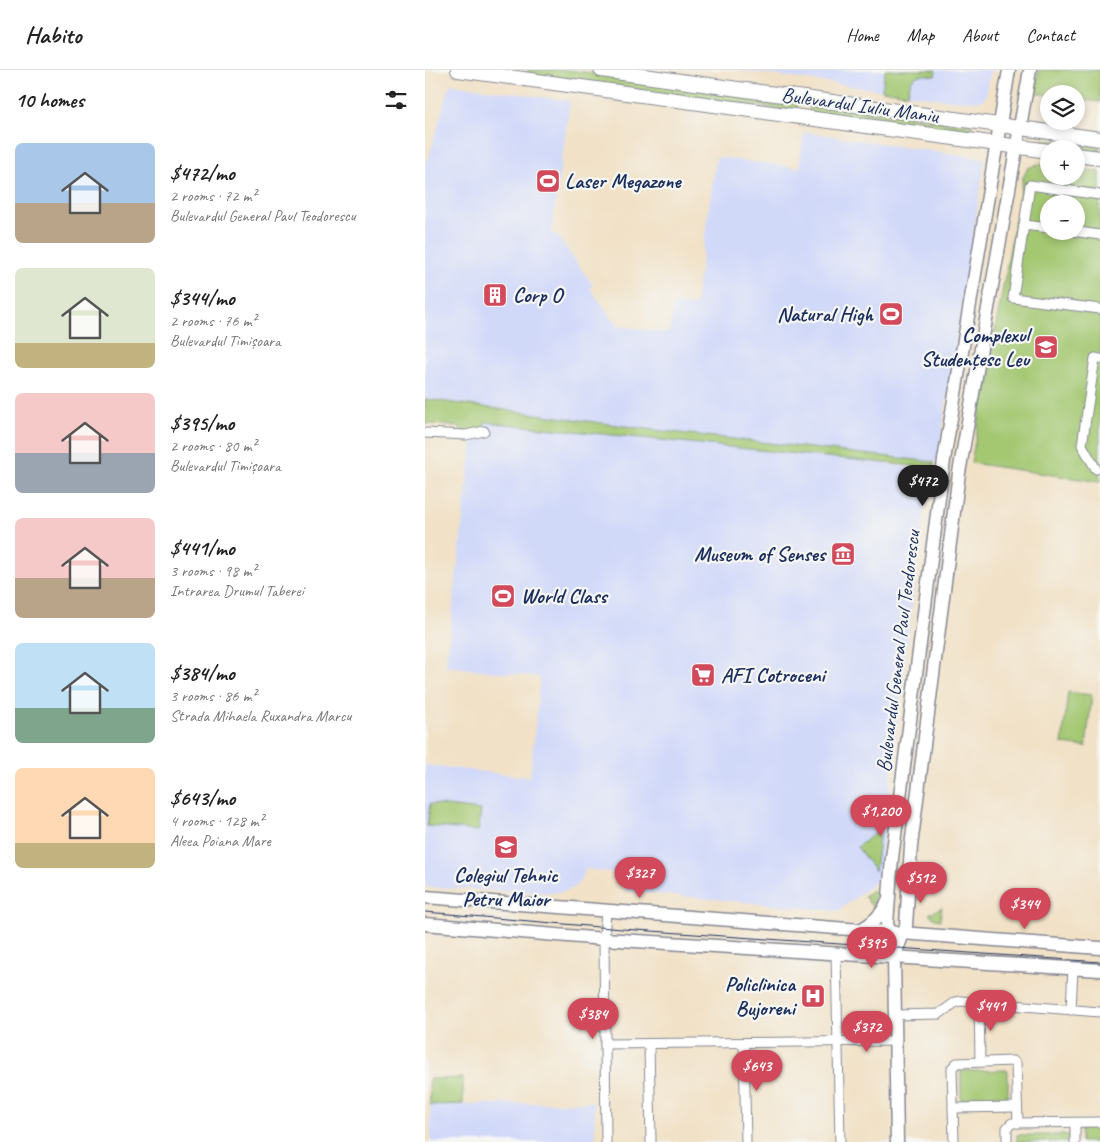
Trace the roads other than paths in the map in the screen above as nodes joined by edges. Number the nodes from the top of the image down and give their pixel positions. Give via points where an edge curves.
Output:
1 (458, 70) edge
2 (601, 70) edge
3 (1009, 70) edge
4 (1031, 70) edge
5 (1000, 125) junction
6 (1020, 128) junction
7 (1100, 139) edge
8 (997, 144) junction
9 (1017, 146) junction
10 (1040, 150) edge
11 (1085, 156) edge
12 (1100, 158) edge
13 (1100, 195) edge
14 (1024, 225) junction
15 (1040, 227) edge
16 (1085, 233) edge
17 (1100, 235) edge
18 (1100, 309) edge
19 (1100, 359) edge
20 (484, 431) dead end
21 (425, 433) edge
22 (1096, 469) dead end
23 (425, 896) edge
24 (889, 899) junction
25 (606, 910) junction
26 (425, 924) edge
27 (859, 930) junction
28 (889, 932) junction
29 (903, 934) junction
30 (603, 939) junction
31 (1100, 948) edge
32 (836, 953) junction
33 (894, 957) junction
34 (1073, 968) junction
35 (1100, 970) edge
36 (979, 1003) junction
37 (1071, 1010) junction
38 (1100, 1012) edge
39 (895, 1015) junction
40 (895, 1041) junction
41 (744, 1042) junction
42 (838, 1042) junction
43 (605, 1044) junction
44 (649, 1044) junction
45 (980, 1062) junction
46 (1017, 1107) junction
47 (953, 1108) junction
48 (1075, 1122) junction
49 (1100, 1122) edge
50 (1018, 1123) junction
51 (606, 1142) edge
52 (651, 1142) edge
53 (746, 1142) edge
54 (840, 1142) edge
55 (897, 1142) edge
56 (954, 1142) edge
57 (1007, 1142) edge
58 (1075, 1142) edge

1 - 8 main road, Bulevardul Iuliu Maniu
2 - 5 main road, Bulevardul Iuliu Maniu
3 - 5 main road, Bulevardul General Paul Teodorescu
4 - 6 main road, Bulevardul General Paul Teodorescu
5 - 6 main road, Bulevardul Iuliu Maniu
5 - 8 main road, Bulevardul General Paul Teodorescu
6 - 7 main road, Bulevardul Iuliu Maniu
6 - 9 main road, Bulevardul General Paul Teodorescu
8 - 9 main road, Bulevardul Iuliu Maniu
8 - 24 main road, Bulevardul General Paul Teodorescu via 935,518
9 - 10 main road, Bulevardul Iuliu Maniu
9 - 29 main road, Bulevardul General Paul Teodorescu via 959,473 911,846 907,919
11 - 12 main road
13 - 14 street via 1030,186
14 - 15 street
14 - 18 street via 1013,298
16 - 17 street
19 - 22 street via 1095,358 1082,444
20 - 21 street via 466,435
23 - 25 main road
24 - 27 main road via 881,915
24 - 28 main road, Bulevardul General Paul Teodorescu
25 - 27 main road
25 - 30 street
26 - 30 main road
27 - 28 main road
28 - 29 main road
28 - 33 main road, Bulevardul General Paul Teodorescu
29 - 31 main road
29 - 33 main road, Bulevardul General Paul Teodorescu
30 - 32 main road
30 - 43 street
32 - 33 main road
32 - 42 street
33 - 34 main road
33 - 39 main road, Bulevardul General Paul Teodorescu
34 - 35 main road
34 - 37 street
36 - 37 street
36 - 39 street via 959,1001 936,1015
36 - 45 street
37 - 38 street
39 - 40 main road, Bulevardul General Paul Teodorescu
40 - 42 street
40 - 55 main road, Bulevardul General Paul Teodorescu
41 - 42 street
41 - 44 street
41 - 53 street
42 - 54 street
43 - 44 street
43 - 51 street
44 - 52 street
45 - 46 street via 1015,1063
45 - 47 street via 954,1064
46 - 47 street
46 - 50 street
47 - 56 street
48 - 49 street
48 - 50 street
48 - 58 street
50 - 57 street via 1008,1126

